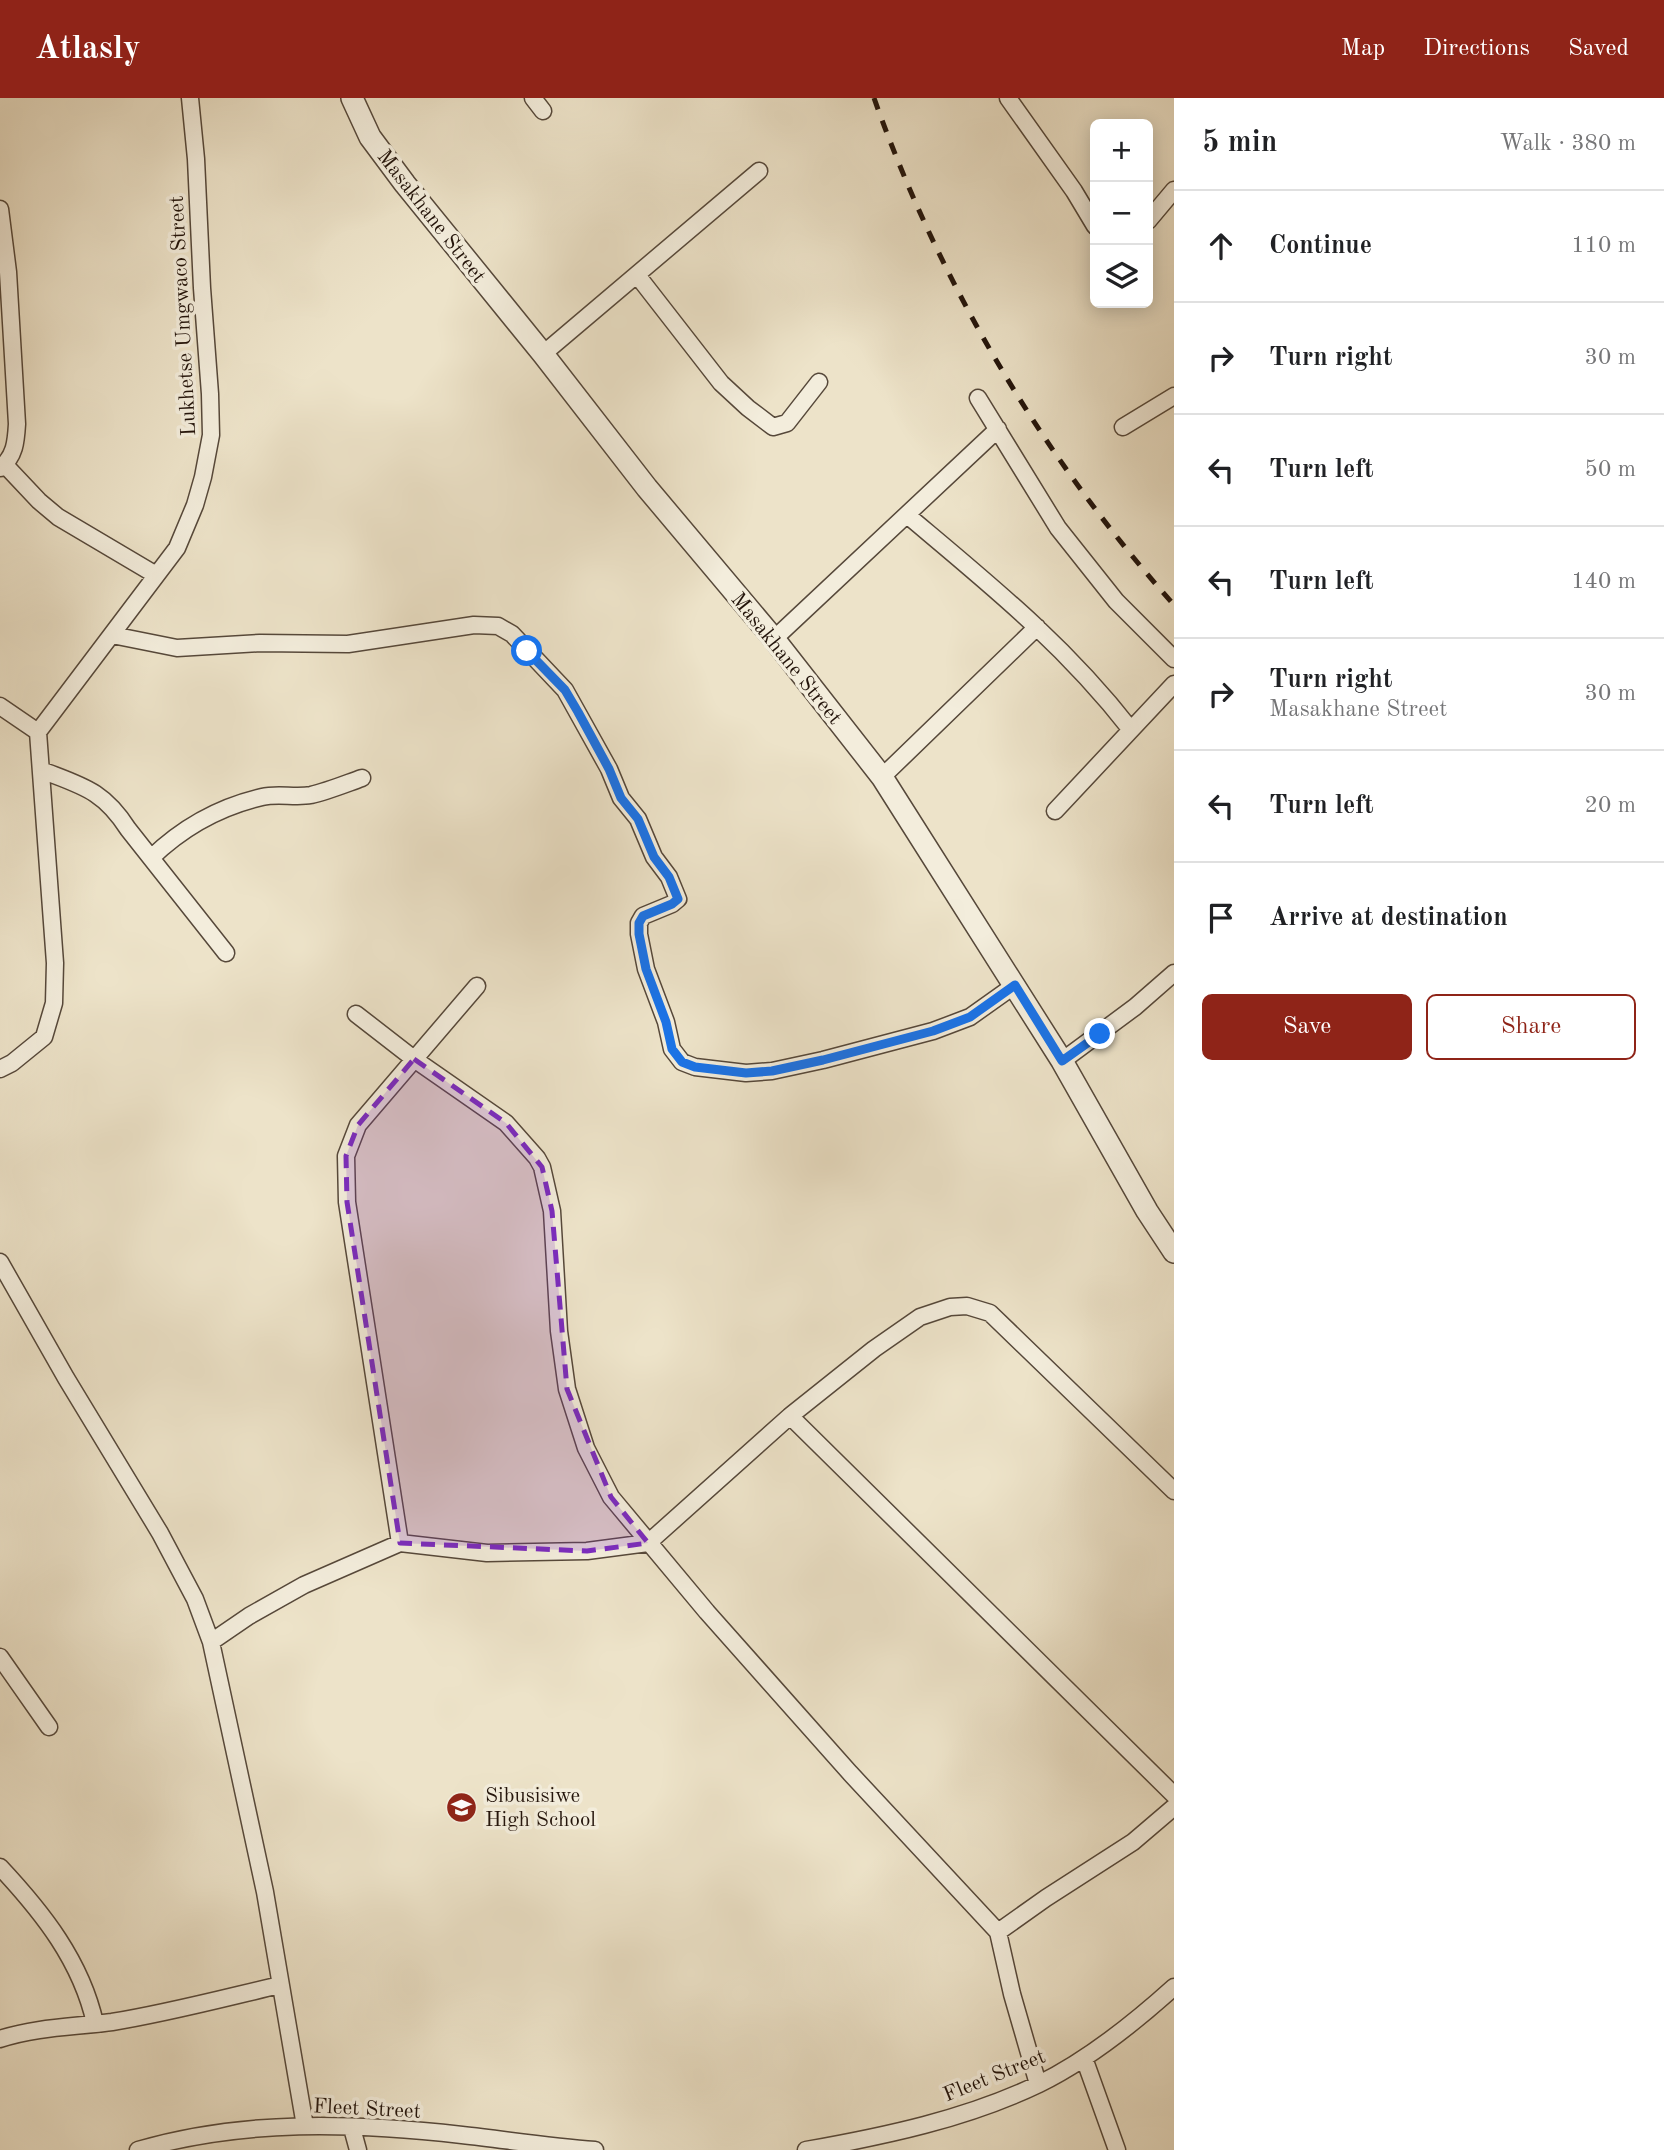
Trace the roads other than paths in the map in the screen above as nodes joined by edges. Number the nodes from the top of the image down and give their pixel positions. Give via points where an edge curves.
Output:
1 (190, 98) edge
2 (352, 98) edge
3 (1008, 98) edge
4 (759, 171) dead end
5 (1174, 190) edge
6 (0, 209) edge
7 (1153, 215) edge
8 (1090, 218) edge
9 (636, 275) junction
10 (543, 354) junction
11 (819, 382) dead end
12 (1174, 396) edge
13 (978, 398) dead end
14 (1123, 427) dead end
15 (998, 429) junction
16 (2, 466) edge
17 (907, 515) junction
18 (156, 575) junction
19 (1037, 627) junction
20 (112, 635) junction
21 (774, 639) junction
22 (1174, 659) edge
23 (1174, 684) edge
24 (0, 706) edge
25 (1131, 730) junction
26 (38, 732) junction
27 (41, 770) junction
28 (882, 777) junction
29 (362, 778) dead end
30 (1055, 811) dead end
31 (150, 858) junction
32 (226, 953) dead end
33 (1174, 973) edge
34 (1015, 985) junction
35 (477, 986) dead end
36 (356, 1014) dead end
37 (414, 1059) junction
38 (1062, 1061) junction
39 (0, 1069) edge
40 (1174, 1252) edge
41 (0, 1262) edge
42 (790, 1416) junction
43 (1174, 1491) edge
44 (400, 1543) junction
45 (648, 1543) junction
46 (211, 1642) junction
47 (0, 1657) edge
48 (49, 1727) dead end
49 (1174, 1795) edge
50 (1174, 1807) edge
51 (0, 1867) edge
52 (998, 1932) junction
53 (280, 1985) junction
54 (1174, 1987) edge
55 (95, 2023) junction
56 (0, 2039) edge
57 (1084, 2058) junction
58 (1038, 2084) junction
59 (305, 2126) junction
60 (352, 2127) junction
61 (496, 2145) edge
62 (138, 2150) edge
63 (358, 2150) edge
64 (595, 2150) edge
65 (806, 2150) edge
66 (1117, 2150) edge

1 - 18 street, Lukhetse Umgwaco Street via 211,435 195,505 177,548
2 - 10 street, Masakhane Street via 370,137
3 - 8 street
4 - 9 street
5 - 7 street
6 - 16 street via 17,424 15,449
9 - 10 street
9 - 11 street via 721,383 773,427 787,423
10 - 21 street, Masakhane Street via 647,488
12 - 14 street
13 - 15 street
15 - 17 street
15 - 22 street via 1058,528 1116,601
16 - 18 street via 58,517
17 - 19 street
17 - 21 street
18 - 20 street, Lukhetse Umgwaco Street
19 - 25 street via 1099,689
19 - 28 street
20 - 26 street, Lukhetse Umgwaco Street
20 - 34 street via 177,648 348,643 474,625 498,626 512,634 565,690 678,899 643,916 639,934 672,1049 682,1062 746,1073 823,1060 970,1017
21 - 28 street, Masakhane Street
23 - 25 street
24 - 26 street
25 - 30 street
26 - 27 street
27 - 31 street via 94,792 115,808
27 - 39 street via 54,1003 44,1037
28 - 34 street, Masakhane Street
29 - 31 street via 310,795 265,796 225,808 181,832
31 - 32 street
33 - 38 street
34 - 38 street, Masakhane Street
35 - 37 street
36 - 37 street
37 - 44 street via 358,1125 346,1156 347,1202
37 - 45 street via 506,1123 542,1167 552,1211 567,1390 586,1448 611,1497
38 - 40 street, Masakhane Street
41 - 46 street via 160,1534
42 - 43 street via 920,1317 967,1306 990,1313
42 - 45 street
42 - 49 street
44 - 45 street via 487,1553 587,1551
44 - 46 street via 304,1585
45 - 52 street via 859,1783
46 - 53 street via 265,1892
47 - 48 street
50 - 52 street via 1133,1842
51 - 55 street via 64,1944 85,1984
52 - 58 street
53 - 55 street
53 - 59 street
54 - 57 street, Fleet Street
55 - 56 street
57 - 58 street, Fleet Street
57 - 66 street
58 - 65 street, Fleet Street via 964,2113 881,2137
59 - 60 street, Fleet Street
59 - 62 street, Fleet Street via 237,2130
60 - 61 street, Fleet Street via 396,2128
60 - 63 street
61 - 64 street, Fleet Street

